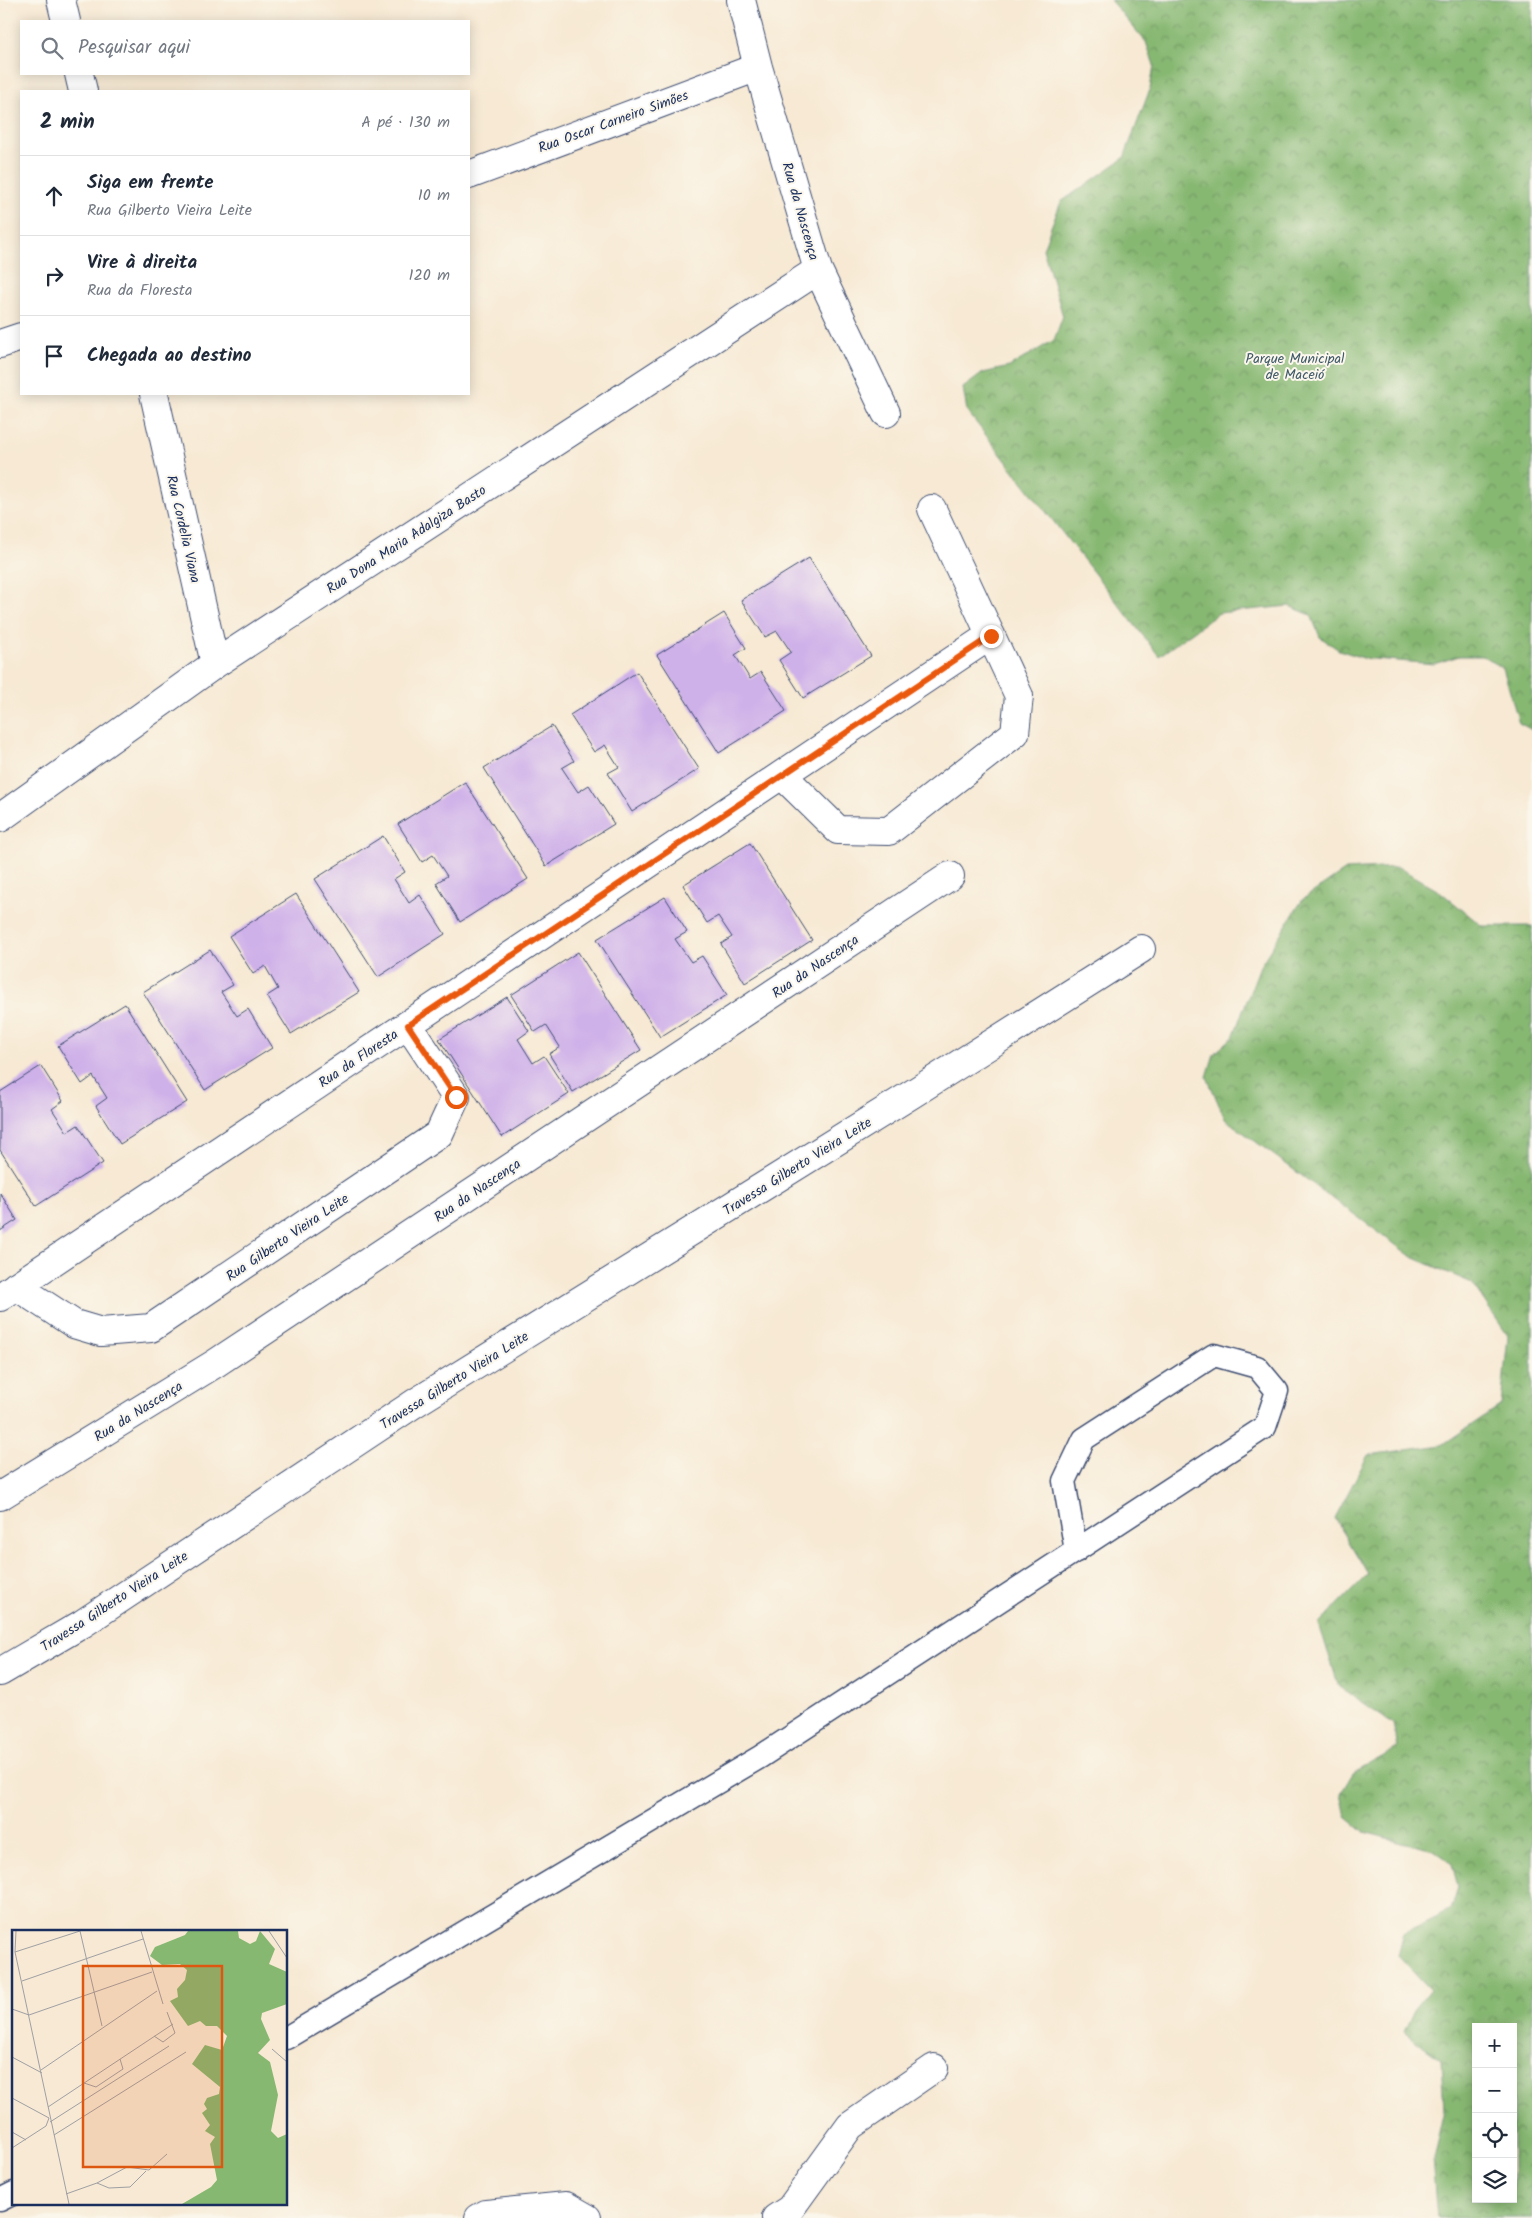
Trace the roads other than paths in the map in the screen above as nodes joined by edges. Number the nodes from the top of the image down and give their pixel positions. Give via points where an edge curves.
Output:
1 (61, 0) edge
2 (741, 0) edge
3 (66, 20) edge
4 (758, 67) junction
5 (79, 75) edge
6 (83, 90) edge
7 (470, 175) edge
8 (818, 270) junction
9 (20, 337) edge
10 (0, 344) edge
11 (154, 395) edge
12 (886, 413) dead end
13 (932, 509) dead end
14 (991, 636) junction
15 (215, 664) junction
16 (782, 775) junction
17 (0, 818) edge
18 (950, 876) dead end
19 (1141, 949) dead end
20 (408, 1025) junction
21 (8, 1292) edge
22 (0, 1496) edge
23 (1076, 1551) junction
24 (0, 1672) edge
25 (288, 2037) edge
26 (934, 2068) dead end
27 (12, 2194) edge
28 (0, 2200) edge
29 (479, 2218) edge
30 (586, 2218) edge
31 (776, 2218) edge

1 - 3 street
2 - 4 street, Rua da Nascença
4 - 7 street, Rua Oscar Carneiro Simões
4 - 8 street, Rua da Nascença
5 - 6 street
8 - 12 street, Rua da Nascença
8 - 15 street, Rua Dona Maria Adalgiza Basto
9 - 10 street
11 - 15 street, Rua Cordelia Viana
13 - 14 street
14 - 16 street, Rua da Floresta
14 - 16 street via 1019,696 1015,733 889,831 838,830
15 - 17 street, Rua Dona Maria Adalgiza Basto
16 - 20 street, Rua da Floresta
18 - 22 street, Rua da Nascença via 224,1358
19 - 24 street, Travessa Gilberto Vieira Leite via 416,1403 82,1624
20 - 21 street, Rua da Floresta
20 - 21 street, Rua Gilberto Vieira Leite via 456,1097 439,1134 152,1328 101,1332 74,1324
23 - 23 lane via 1064,1481 1084,1439 1214,1355 1257,1366 1277,1391 1265,1427
23 - 25 lane via 760,1757
26 - 31 street via 850,2126 790,2209
27 - 28 lane
29 - 30 street via 486,2214 566,2206

